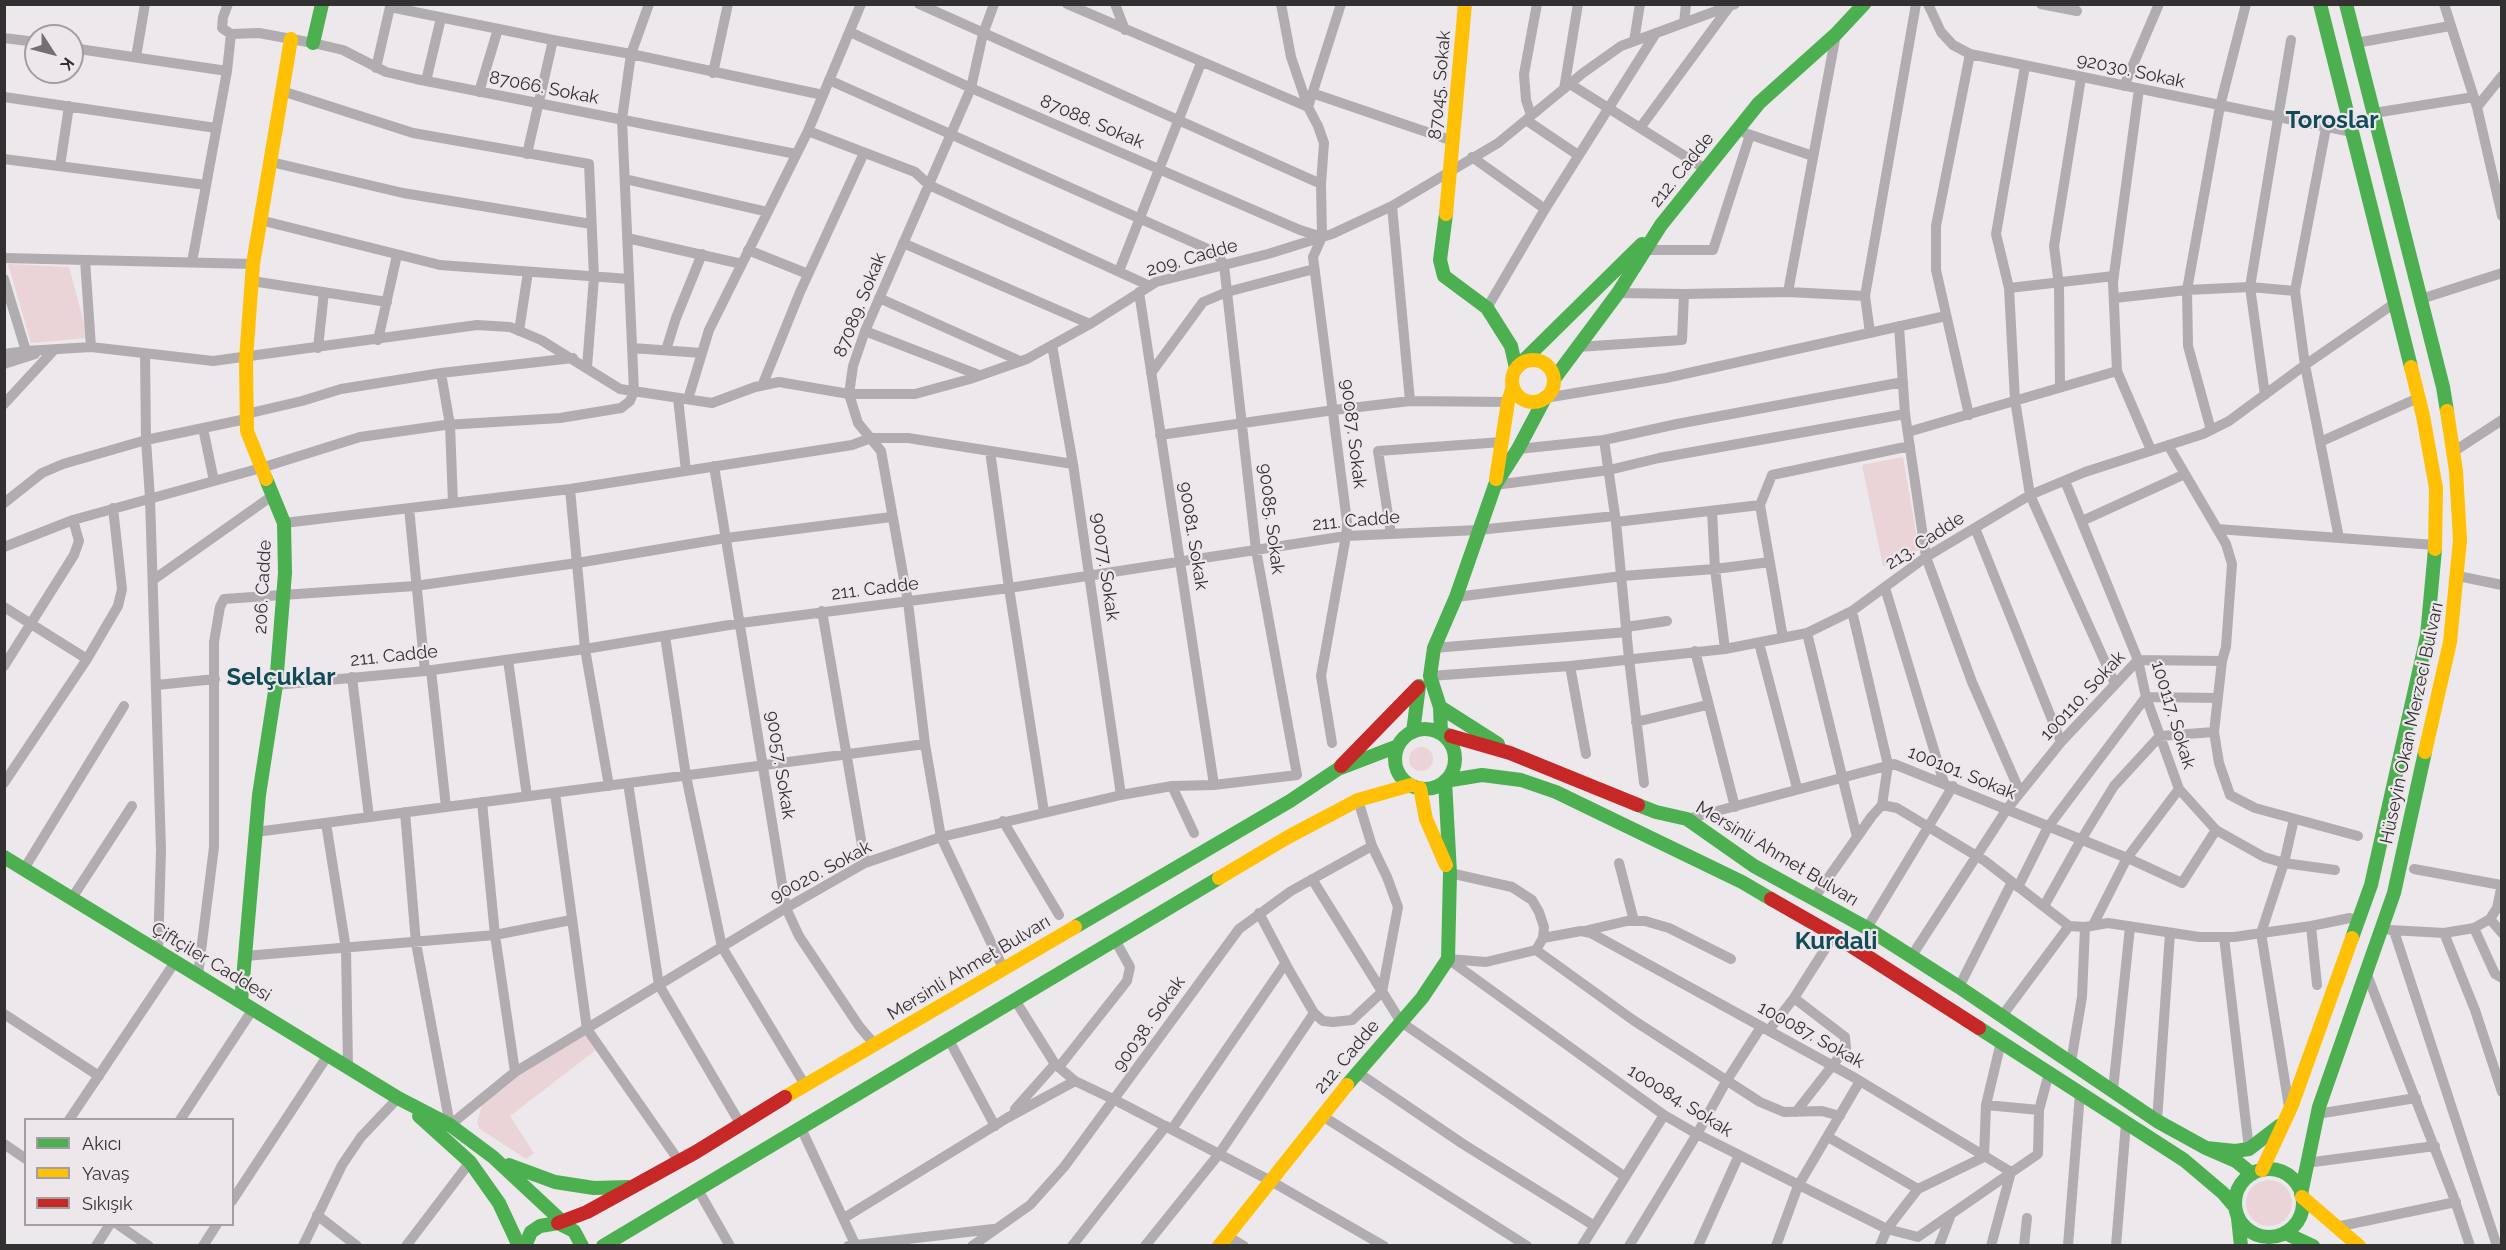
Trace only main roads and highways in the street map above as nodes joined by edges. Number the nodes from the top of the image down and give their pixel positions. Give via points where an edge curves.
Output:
1 (322, 4) edge
2 (1465, 4) edge
3 (1864, 4) edge
4 (2320, 4) edge
5 (2346, 4) edge
6 (291, 39) road end
7 (313, 43) road end
8 (1661, 225) junction
9 (1516, 368) junction
10 (1554, 380) junction
11 (1513, 387) junction
12 (1545, 398) junction
13 (1495, 485) junction
14 (1430, 676) junction
15 (1418, 687) junction
16 (1440, 707) junction
17 (1413, 732) junction
18 (1441, 733) junction
19 (1398, 746) junction
20 (1510, 753) junction
21 (1338, 769) junction
22 (1445, 781) junction
23 (1416, 787) junction
24 (4, 857) edge
25 (1450, 873) junction
26 (247, 1005) junction
27 (399, 1098) junction
28 (2287, 1116) junction
29 (2206, 1148) junction
30 (493, 1157) junction
31 (2257, 1172) junction
32 (634, 1186) junction
33 (2302, 1196) junction
34 (2236, 1212) junction
35 (562, 1223) junction
36 (2282, 1239) edge
37 (1223, 1240) edge
38 (519, 1245) edge
39 (525, 1245) edge
40 (582, 1245) edge
41 (603, 1245) edge
42 (2241, 1245) edge
43 (2313, 1245) edge
44 (2359, 1245) edge

1 - 7 main road
2 - 9 main road, 87045. Sokak via 1440,260 1444,276 1487,308 1506,337
3 - 8 main road, 212. Cadde via 1759,103 1743,133
4 - 28 main road, Hüseyin Okan Merzeci Bulvarı via 2418,398 2436,488 2435,545 2427,636 2370,885
5 - 33 main road, Hüseyin Okan Merzeci Bulvarı via 2443,387 2460,540 2451,642 2388,930 2366,972 2317,1114
6 - 26 main road, 206. Cadde via 253,264 246,359 247,430 284,523 285,573 245,956
8 - 9 main road
8 - 10 main road, 212. Cadde
9 - 10 main road via 1528,360 1543,362
9 - 11 main road
10 - 12 main road
11 - 12 main road via 1526,401
11 - 13 main road
12 - 13 main road
13 - 14 main road via 1434,648
14 - 15 main road
14 - 16 main road
15 - 17 main road
15 - 21 main road
16 - 18 main road
16 - 20 main road
17 - 18 main road via 1422,729
17 - 19 main road
18 - 20 main road, Mersinli Ahmet Bulvarı
18 - 22 main road via 1455,756
19 - 21 main road, Mersinli Ahmet Bulvarı
19 - 23 main road via 1399,772
20 - 29 main road, Mersinli Ahmet Bulvarı via 1656,812 1687,819 1754,866 1867,928 2157,1121
21 - 32 main road, Mersinli Ahmet Bulvarı via 1290,801
22 - 23 main road via 1437,786
22 - 25 main road
22 - 34 main road via 1482,775 1521,780 1556,792 1742,882 1834,935 2184,1160 2223,1193
23 - 25 main road
23 - 41 main road via 1358,800 1288,837
24 - 26 main road, Çiftçiler Caddesi
25 - 37 main road, 212. Cadde via 1448,959 1422,998 1321,1115
26 - 27 main road, Çiftçiler Caddesi
27 - 30 main road, Çiftçiler Caddesi via 450,1125
27 - 38 main road, Çiftçiler Caddesi via 470,1162 499,1203
28 - 29 main road via 2249,1149
28 - 31 main road, Hüseyin Okan Merzeci Bulvarı
29 - 31 main road, Mersinli Ahmet Bulvarı
30 - 32 main road via 555,1182 594,1188
30 - 35 main road, Çiftçiler Caddesi
31 - 33 main road via 2272,1170 2291,1177
31 - 34 main road via 2239,1188
32 - 35 main road, Mersinli Ahmet Bulvarı
33 - 36 main road via 2299,1218
33 - 44 main road
34 - 36 main road via 2243,1226 2260,1236
34 - 42 main road
35 - 39 main road, Mersinli Ahmet Bulvarı via 540,1226 531,1232
35 - 40 main road, Çiftçiler Caddesi via 574,1231
36 - 43 main road

